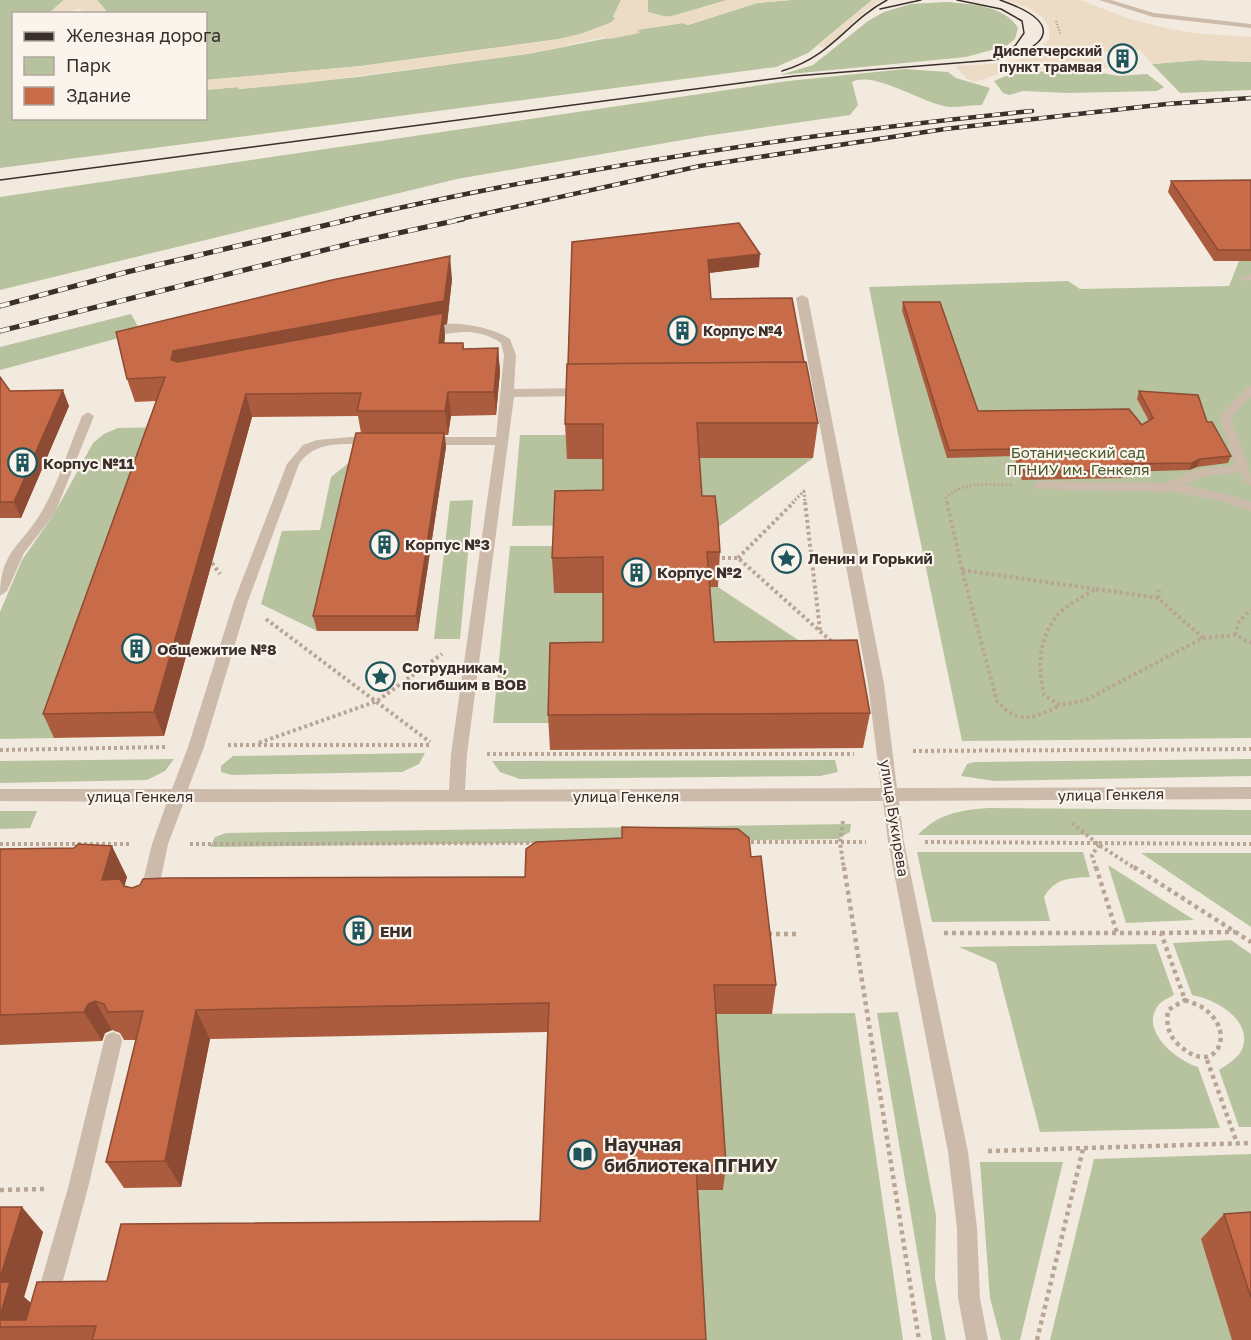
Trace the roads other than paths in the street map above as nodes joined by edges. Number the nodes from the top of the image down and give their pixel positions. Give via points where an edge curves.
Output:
1 (1103, 0) edge
2 (1251, 26) edge
3 (802, 298) dead end
4 (413, 335) edge
5 (1251, 390) edge
6 (600, 392) edge
7 (508, 393) junction
8 (88, 416) dead end
9 (387, 441) edge
10 (410, 441) edge
11 (501, 441) junction
12 (1242, 468) junction
13 (1251, 481) edge
14 (1039, 485) road end
15 (1170, 487) junction
16 (1251, 507) edge
17 (0, 591) edge
18 (1251, 793) edge
19 (890, 794) junction
20 (0, 795) edge
21 (177, 796) junction
22 (457, 797) junction
23 (146, 909) edge
24 (113, 1041) edge
25 (42, 1318) edge
26 (977, 1340) edge

1 - 2 lane via 1153,15
3 - 19 lane, улица Букирева via 814,390 831,453 876,684
4 - 7 lane via 454,328 499,336 509,347
5 - 12 lane via 1225,416
6 - 7 lane
7 - 11 lane
8 - 17 lane via 48,513 18,551
9 - 21 lane via 318,442 297,456 241,601
10 - 11 lane
11 - 22 lane via 459,754
12 - 13 lane
12 - 15 lane via 1202,472
14 - 15 lane
15 - 16 lane via 1227,497
18 - 19 lane, улица Генкеля
19 - 22 lane, улица Генкеля
19 - 26 lane, улица Букирева via 896,842 958,1152 967,1228 969,1298
20 - 21 lane, улица Генкеля
21 - 22 lane, улица Генкеля
21 - 23 lane via 160,844
24 - 25 lane

